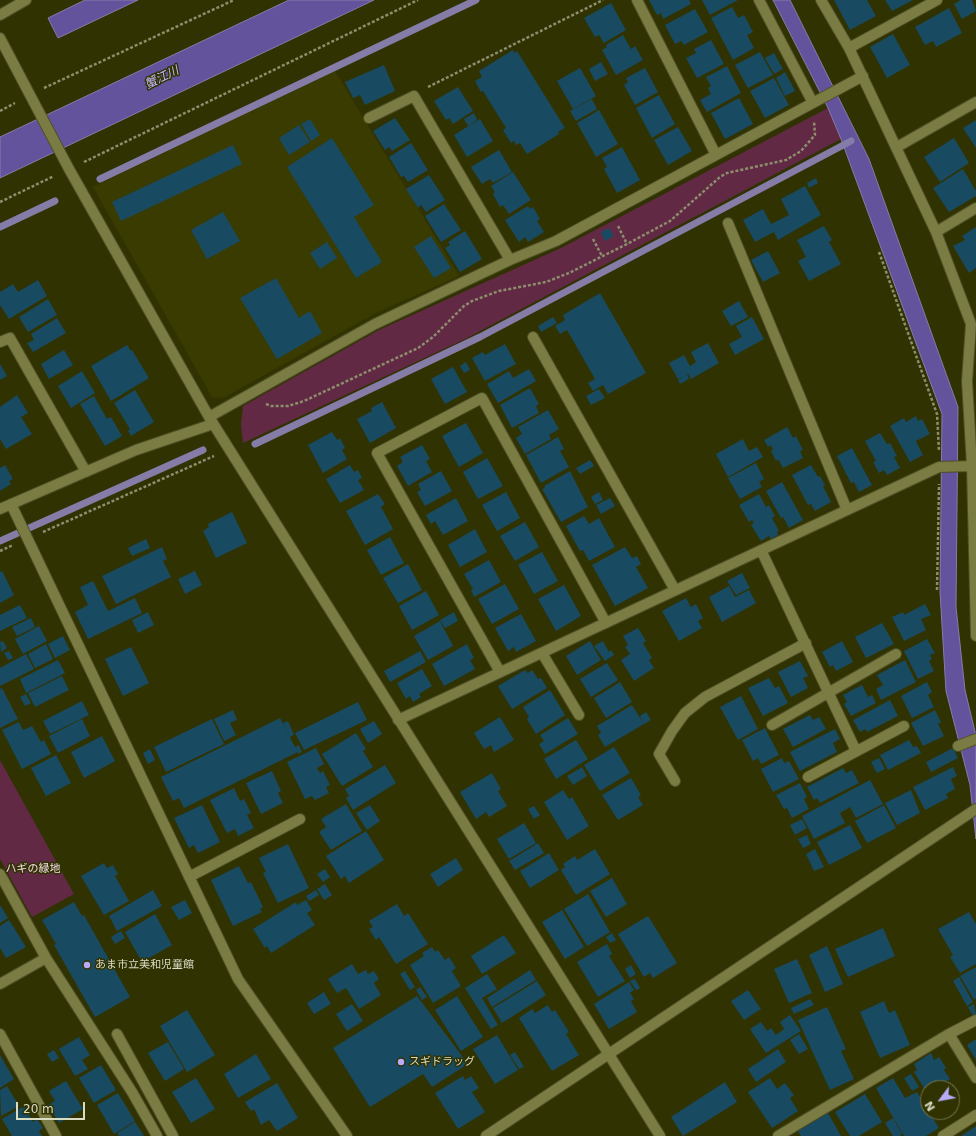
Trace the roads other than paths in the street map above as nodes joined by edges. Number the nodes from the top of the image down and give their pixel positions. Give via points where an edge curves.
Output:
1 (26, 0) edge
2 (637, 0) edge
3 (759, 0) edge
4 (821, 0) edge
5 (937, 0) edge
6 (0, 15) edge
7 (1, 43) edge
8 (849, 48) junction
9 (863, 76) junction
10 (976, 102) edge
11 (814, 103) junction
12 (369, 118) dead end
13 (897, 147) junction
14 (716, 155) junction
15 (976, 208) edge
16 (728, 223) dead end
17 (936, 232) junction
18 (510, 260) junction
19 (974, 322) edge
20 (533, 336) dead end
21 (0, 342) edge
22 (211, 420) junction
23 (967, 466) junction
24 (86, 472) junction
25 (11, 504) junction
26 (0, 509) edge
27 (847, 510) junction
28 (761, 550) junction
29 (675, 590) junction
30 (606, 623) junction
31 (976, 636) edge
32 (806, 643) junction
33 (542, 653) junction
34 (896, 654) dead end
35 (500, 672) junction
36 (829, 692) junction
37 (579, 715) dead end
38 (398, 720) junction
39 (772, 725) dead end
40 (904, 726) dead end
41 (976, 739) edge
42 (958, 746) dead end
43 (856, 751) junction
44 (808, 777) dead end
45 (675, 781) dead end
46 (976, 809) edge
47 (300, 819) dead end
48 (0, 874) edge
49 (189, 877) junction
50 (46, 958) junction
51 (0, 984) edge
52 (976, 1020) edge
53 (0, 1034) edge
54 (117, 1034) dead end
55 (949, 1034) junction
56 (608, 1055) junction
57 (976, 1078) edge
58 (976, 1115) edge
59 (56, 1136) edge
60 (157, 1136) edge
61 (173, 1136) edge
62 (347, 1136) edge
63 (486, 1136) edge
64 (660, 1136) edge
65 (778, 1136) edge
66 (943, 1136) edge

1 - 6 street
2 - 14 street
3 - 11 street
4 - 8 street
5 - 8 street
7 - 22 street
8 - 9 street
9 - 11 street
9 - 13 street
10 - 13 street
11 - 14 street
12 - 18 street via 414,96
13 - 17 street
14 - 18 street via 556,241
15 - 17 street
16 - 27 street
17 - 19 street
18 - 22 street via 375,324 253,392
19 - 23 street via 967,381
20 - 29 street
21 - 24 street via 10,338
22 - 24 street
22 - 38 street
23 - 27 street via 939,467
23 - 31 street
24 - 25 street
25 - 26 street
25 - 49 street
27 - 28 street
28 - 29 street
28 - 32 street
29 - 30 street
30 - 33 street
30 - 35 street via 482,398 378,453
32 - 36 street
32 - 45 street via 705,696 685,713 659,754
33 - 35 street
33 - 37 street
34 - 36 street
35 - 38 street
36 - 39 street
36 - 43 street
38 - 56 street
40 - 43 street
41 - 42 street
43 - 44 street
46 - 56 street
47 - 49 street
48 - 50 street
49 - 62 street via 238,979
50 - 51 street
50 - 60 street via 132,1092
52 - 55 street
53 - 59 street
54 - 61 street
55 - 57 street
55 - 65 street
56 - 63 street
56 - 64 street
58 - 66 street

